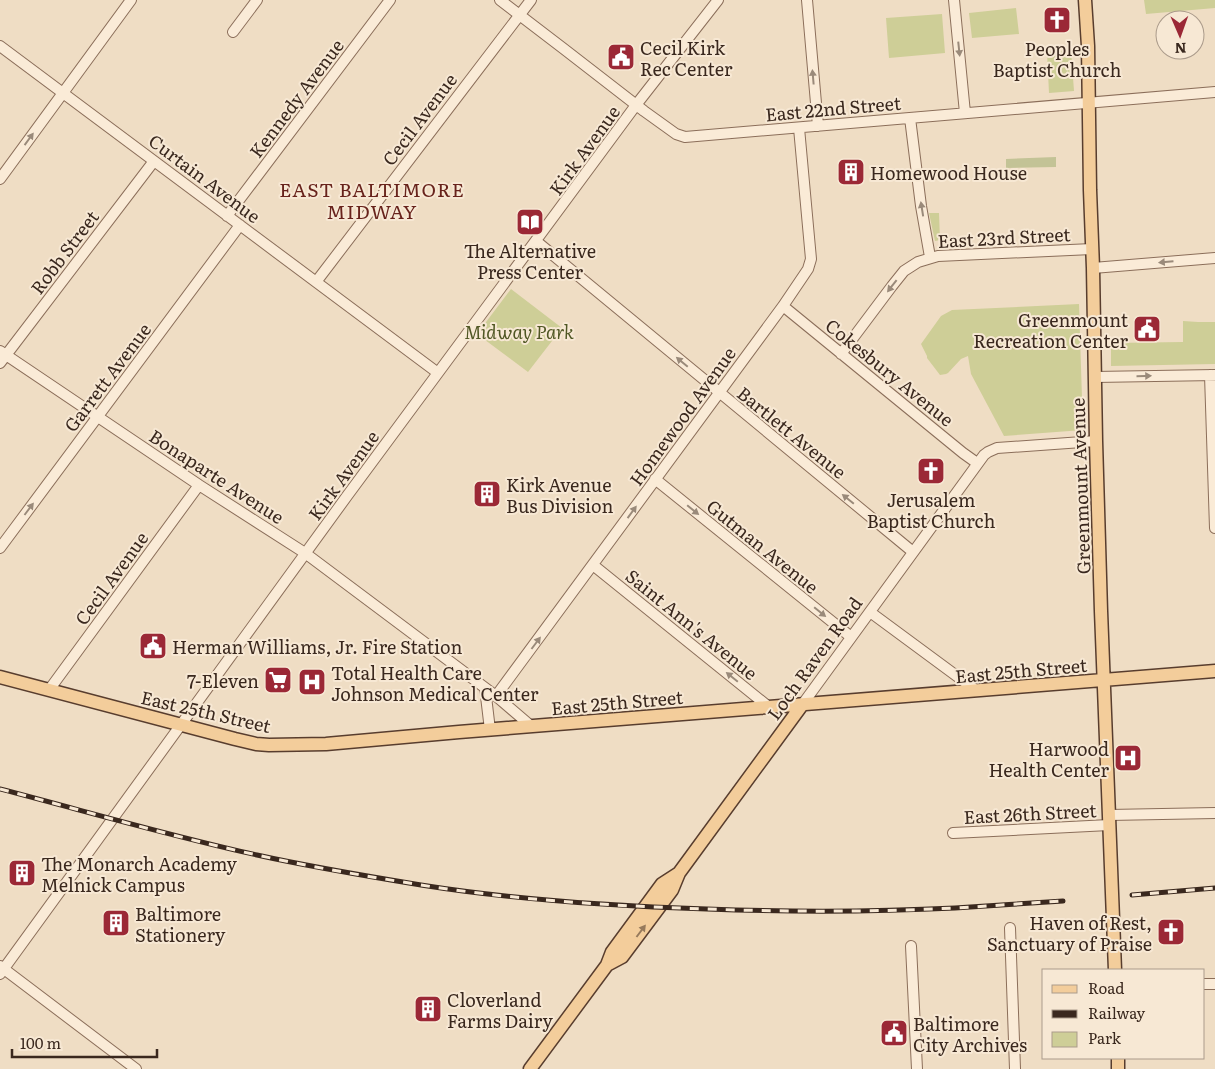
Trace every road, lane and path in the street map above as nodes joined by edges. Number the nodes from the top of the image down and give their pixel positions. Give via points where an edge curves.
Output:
1 (130, 0) edge
2 (257, 0) edge
3 (390, 0) edge
4 (500, 0) edge
5 (530, 0) edge
6 (718, 0) edge
7 (807, 0) edge
8 (954, 0) edge
9 (1085, 0) edge
10 (519, 15) junction
11 (233, 32) dead end
12 (0, 46) edge
13 (1215, 92) edge
14 (62, 93) junction
15 (1088, 103) junction
16 (636, 106) junction
17 (965, 113) junction
18 (910, 118) junction
19 (818, 126) junction
20 (799, 128) junction
21 (154, 161) junction
22 (0, 179) edge
23 (227, 216) junction
24 (240, 225) junction
25 (536, 241) junction
26 (1092, 249) junction
27 (930, 258) junction
28 (1215, 258) edge
29 (1093, 268) junction
30 (316, 282) junction
31 (783, 306) junction
32 (841, 354) junction
33 (2, 357) edge
34 (438, 373) junction
35 (1213, 375) edge
36 (1095, 377) junction
37 (719, 393) junction
38 (98, 417) junction
39 (1096, 441) junction
40 (977, 463) junction
41 (655, 479) junction
42 (199, 485) junction
43 (1215, 528) edge
44 (0, 548) edge
45 (913, 552) junction
46 (305, 553) junction
47 (593, 565) junction
48 (870, 612) junction
49 (851, 637) junction
50 (1215, 671) edge
51 (0, 677) edge
52 (1104, 680) junction
53 (485, 688) junction
54 (49, 690) junction
55 (977, 691) junction
56 (496, 696) junction
57 (802, 705) junction
58 (770, 708) junction
59 (181, 725) junction
60 (531, 726) junction
61 (490, 730) junction
62 (1215, 813) edge
63 (1109, 820) junction
64 (953, 834) dead end
65 (1010, 928) dead end
66 (912, 946) dead end
67 (1115, 969) edge
68 (1, 970) edge
69 (136, 1069) edge
70 (530, 1069) edge
71 (917, 1069) edge
72 (1015, 1069) edge

1 - 14 street
2 - 11 street
3 - 23 street, Kennedy Avenue
4 - 10 street, East 22nd Street
5 - 10 street, Cecil Avenue
6 - 16 street, Kirk Avenue
19 -> 7 street
8 -> 17 street
9 - 15 main road, Greenmount Avenue
10 - 16 street, East 22nd Street
10 - 30 street, Cecil Avenue
12 - 14 street, Curtain Avenue
13 - 15 street, East 22nd Street
14 - 21 street, Curtain Avenue
22 -> 14 street
15 - 17 street, East 22nd Street
15 - 26 main road, Greenmount Avenue
16 - 20 street, East 22nd Street via 685,137
16 - 25 street, Kirk Avenue
17 - 18 street, East 22nd Street
18 - 19 street, East 22nd Street
27 -> 18 street
19 - 20 street, East 22nd Street
20 - 31 street, Homewood Avenue via 811,259 808,270
21 - 23 street, Curtain Avenue
21 - 33 street, Robb Street
23 - 24 street, Curtain Avenue
24 - 30 street, Curtain Avenue
24 - 38 street, Garrett Avenue
25 - 34 street, Kirk Avenue
37 -> 25 street, Bartlett Avenue
26 - 27 street, East 23rd Street
26 - 29 main road, Greenmount Avenue
27 -> 32 street, East 23rd Street via 904,271
28 -> 29 street
29 - 36 main road, Greenmount Avenue
30 - 34 street, Curtain Avenue
31 - 32 street, Cokesbury Avenue
31 - 37 street, Homewood Avenue
32 - 40 street, Cokesbury Avenue
33 - 38 street, Bonaparte Avenue
34 - 46 street, Kirk Avenue
36 -> 35 street
35 - 43 street
36 - 39 main road, Greenmount Avenue
37 - 41 street, Homewood Avenue
45 -> 37 street, Bartlett Avenue
38 - 42 street, Bonaparte Avenue
44 -> 38 street, Garrett Avenue
39 - 40 street, Loch Raven Road via 997,448
39 - 52 main road, Greenmount Avenue
40 - 45 street, Loch Raven Road
47 -> 41 street, Homewood Avenue
41 -> 49 street, Gutman Avenue
42 - 46 street, Bonaparte Avenue
42 - 54 street, Cecil Avenue
45 - 48 street, Loch Raven Road
46 - 53 street, Bonaparte Avenue
46 - 59 street, Kirk Avenue
56 -> 47 street, Homewood Avenue
58 -> 47 street, Saint Ann's Avenue
48 - 49 street, Loch Raven Road
48 - 55 street
49 - 57 street, Loch Raven Road
50 - 52 main road, East 25th Street
51 - 54 main road, East 25th Street
52 - 55 main road, East 25th Street
52 - 63 main road, Greenmount Avenue
53 - 56 street, Bonaparte Avenue
53 - 61 street
54 - 59 main road, East 25th Street
55 - 57 main road, East 25th Street
56 - 60 street, Bonaparte Avenue
57 - 58 main road, East 25th Street
57 - 70 main road, Loch Raven Road via 679,873 662,884
58 - 60 main road, East 25th Street
59 - 61 main road, East 25th Street via 256,744 284,746
59 - 68 street, Kirk Avenue
60 - 61 main road, East 25th Street
62 - 63 street, East 26th Street
63 - 64 street, East 26th Street
63 - 67 main road, Greenmount Avenue
65 - 72 street
66 - 71 street
68 - 69 street

